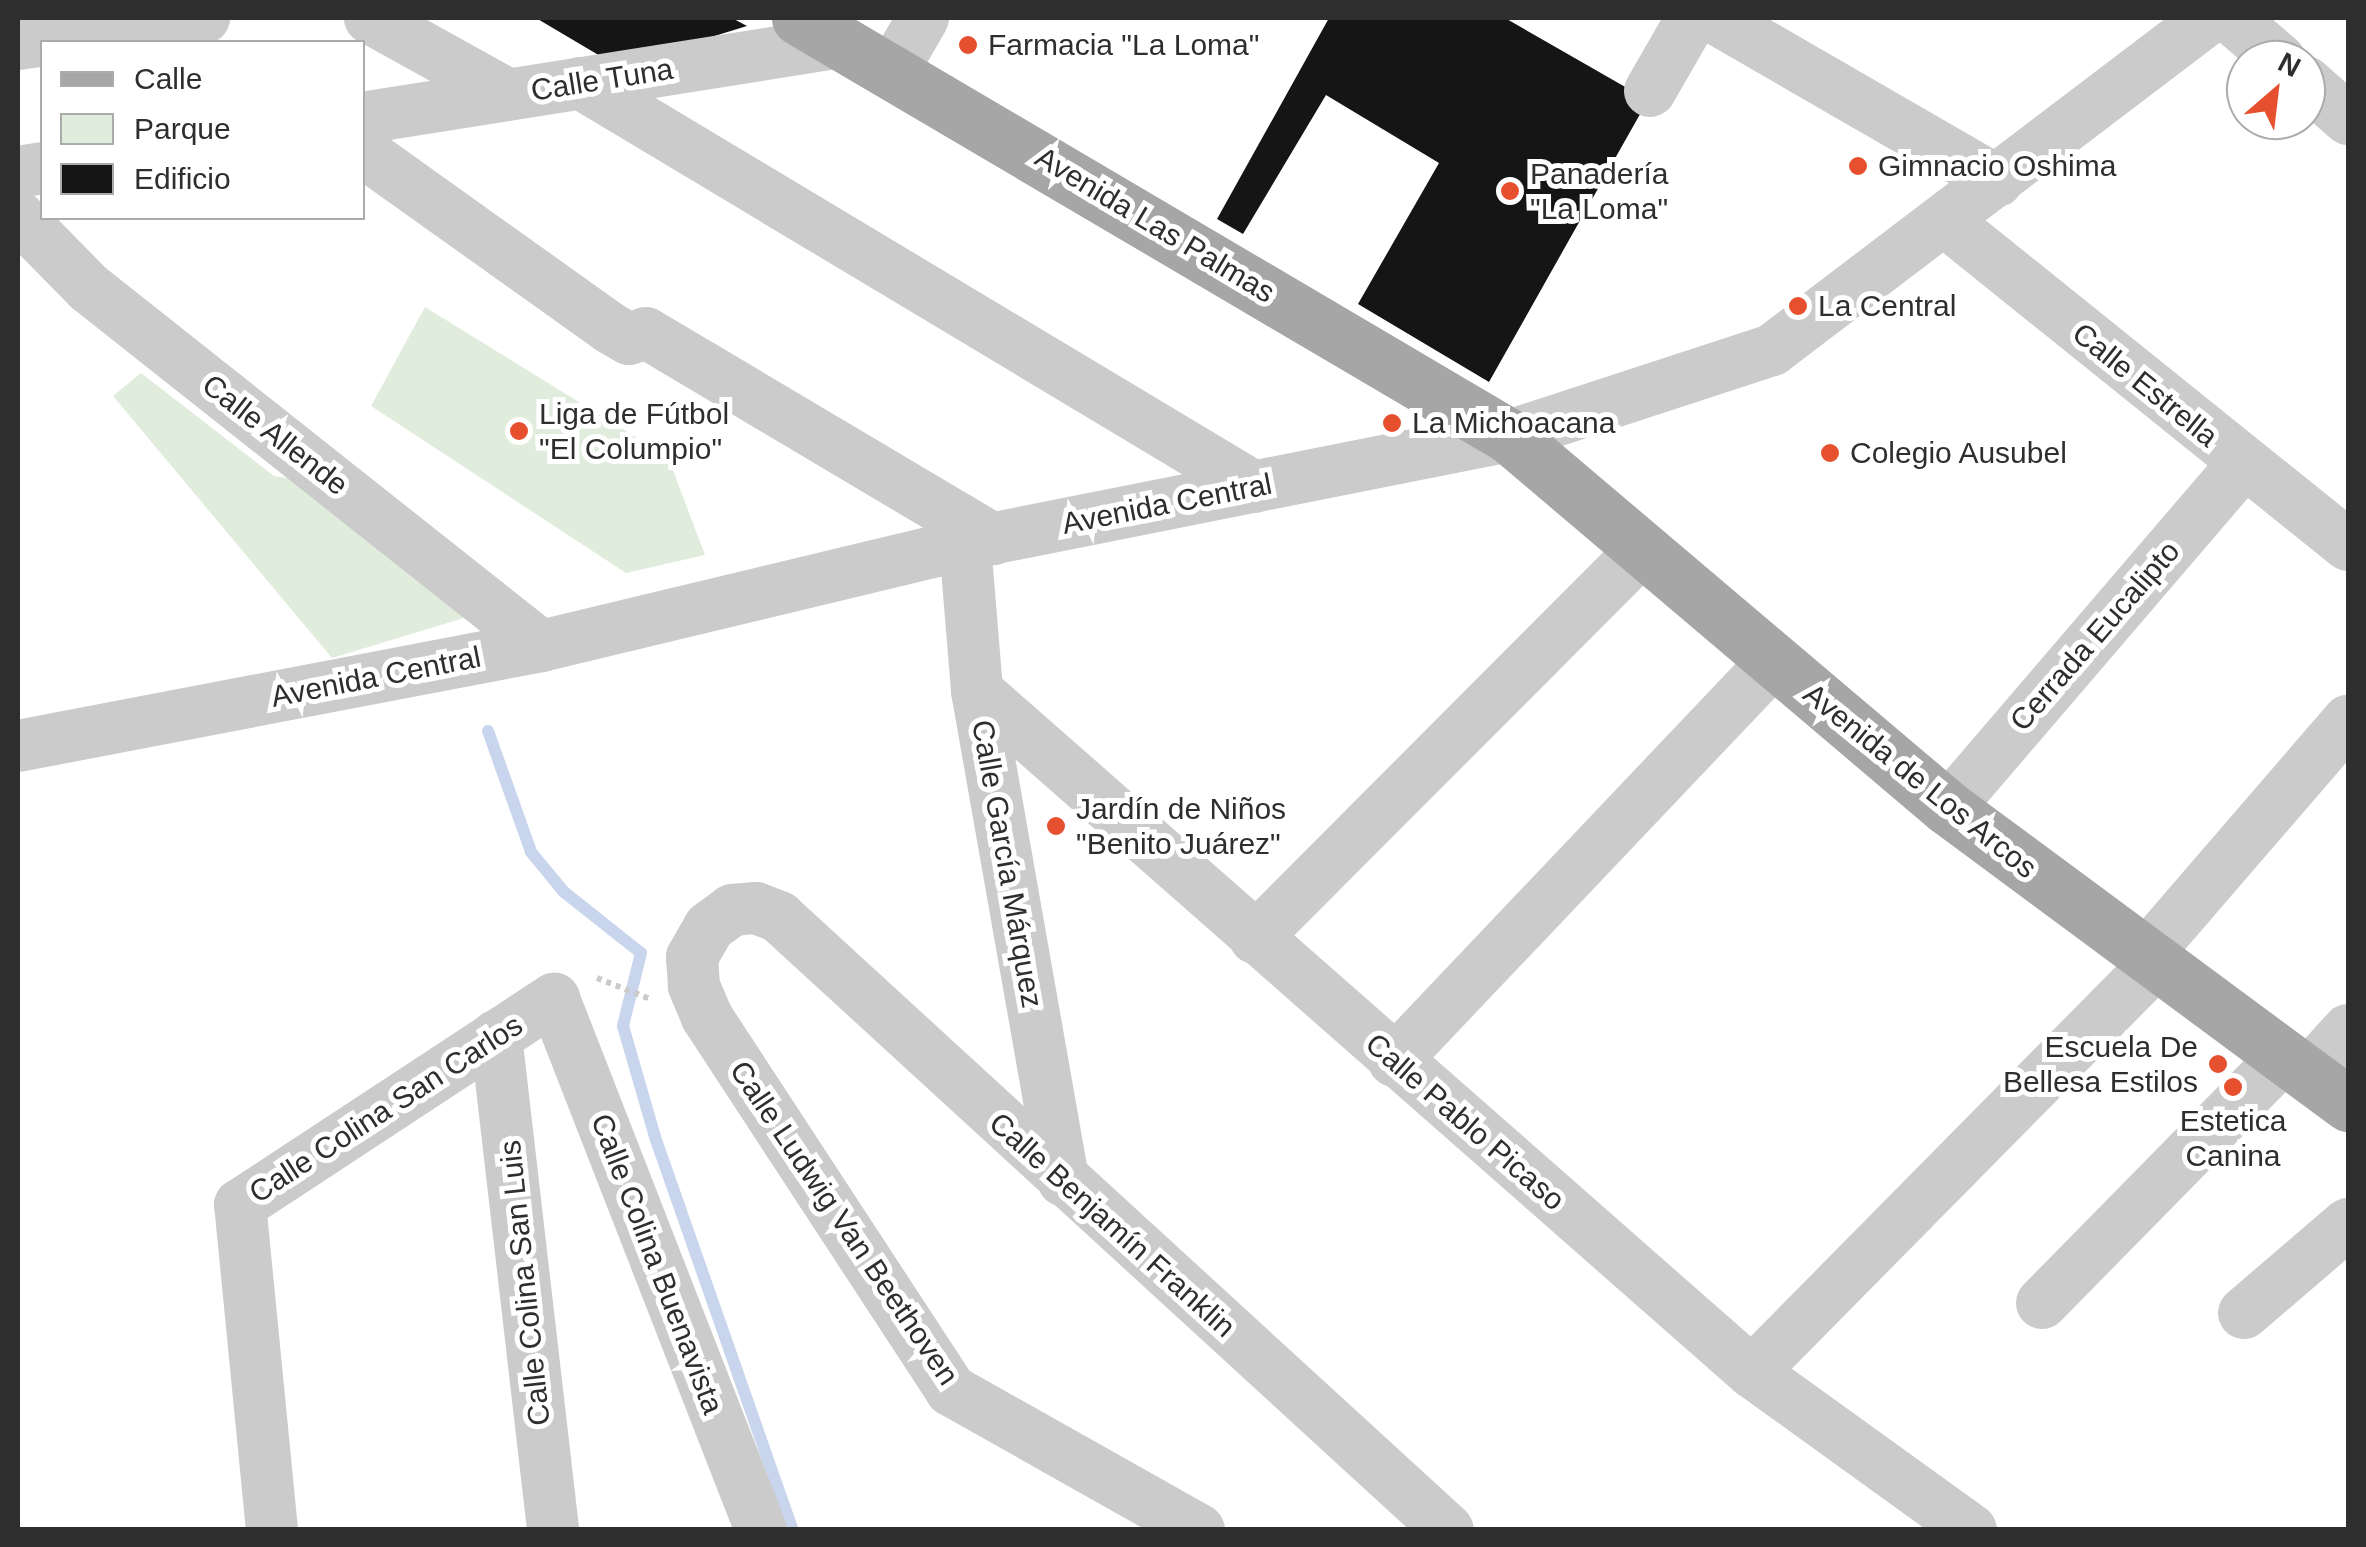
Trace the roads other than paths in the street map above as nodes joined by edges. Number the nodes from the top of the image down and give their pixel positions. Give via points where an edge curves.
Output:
1 (206, 18) edge
2 (370, 18) edge
3 (924, 18) edge
4 (1692, 18) edge
5 (1715, 18) edge
6 (2209, 18) edge
7 (2231, 18) edge
8 (820, 30) edge
9 (47, 40) edge
10 (2257, 40) edge
11 (893, 70) junction
12 (580, 84) junction
13 (1650, 91) dead end
14 (508, 94) junction
15 (2326, 99) edge
16 (365, 118) edge
17 (2348, 118) edge
18 (365, 153) edge
19 (1997, 181) junction
20 (18, 216) edge
21 (1946, 221) junction
22 (1510, 436) junction
23 (2242, 464) junction
24 (1254, 486) junction
25 (979, 542) junction
26 (2348, 545) edge
27 (1643, 549) junction
28 (542, 646) junction
29 (1773, 662) junction
30 (977, 691) junction
31 (2348, 722) edge
32 (18, 746) edge
33 (1948, 808) junction
34 (779, 916) joint
35 (1255, 938) junction
36 (2150, 960) junction
37 (578, 989) joint
38 (2348, 1030) edge
39 (496, 1036) junction
40 (1394, 1061) junction
41 (2313, 1079) edge
42 (1062, 1181) junction
43 (2348, 1224) edge
44 (2042, 1303) dead end
45 (2244, 1313) dead end
46 (1752, 1372) junction
47 (272, 1530) edge
48 (553, 1530) edge
49 (761, 1530) edge
50 (1199, 1530) edge
51 (1448, 1530) edge
52 (1971, 1530) edge

1 - 9 street
2 - 14 street
3 - 11 street
4 - 13 street
5 - 19 street
6 - 19 street, Avenida Central
7 - 10 street
8 - 11 main road, Avenida Las Palmas
8 - 12 street, Calle Tuna
11 - 22 main road, Avenida Las Palmas
12 - 14 street, Calle Tuna
12 - 24 street
14 - 16 street, Calle Tuna
15 - 17 street
18 - 25 street via 610,328 629,339 646,333
19 - 21 street, Avenida Central
20 - 28 street, Calle Allende via 89,288
21 - 22 street, Avenida Central via 1772,350
21 - 23 street, Calle Estrella
22 - 24 street, Avenida Central
22 - 27 main road, Avenida de Los Arcos
23 - 26 street, Calle Estrella
23 - 33 street, Cerrada Eucalipto
24 - 25 street, Avenida Central
25 - 28 street, Avenida Central
25 - 30 street, Calle García Márquez
27 - 29 main road, Avenida de Los Arcos
27 - 35 street
28 - 32 street, Avenida Central
29 - 33 main road, Avenida de Los Arcos
29 - 40 street
30 - 35 street, Calle Pablo Picaso
30 - 42 street, Calle García Márquez
31 - 36 street
33 - 36 main road, Avenida de Los Arcos
34 - 42 street, Calle Benjamín Franklin
34 - 50 street, Calle Ludwig Van Beethoven via 756,908 732,910 708,927 692,957 694,986 707,1016 951,1390
35 - 40 street, Calle Pablo Picaso
36 - 41 main road, Avenida de Los Arcos
36 - 46 street
37 - 39 street, Calle Colina San Carlos
37 - 49 street, Calle Colina Buenavista
38 - 41 street
39 - 47 street, Calle Colina San Carlos via 240,1205
39 - 48 street, Calle Colina San Luis
40 - 46 street, Calle Pablo Picaso
41 - 44 street
42 - 51 street, Calle Benjamín Franklin
43 - 45 street
46 - 52 street, Calle Pablo Picaso

